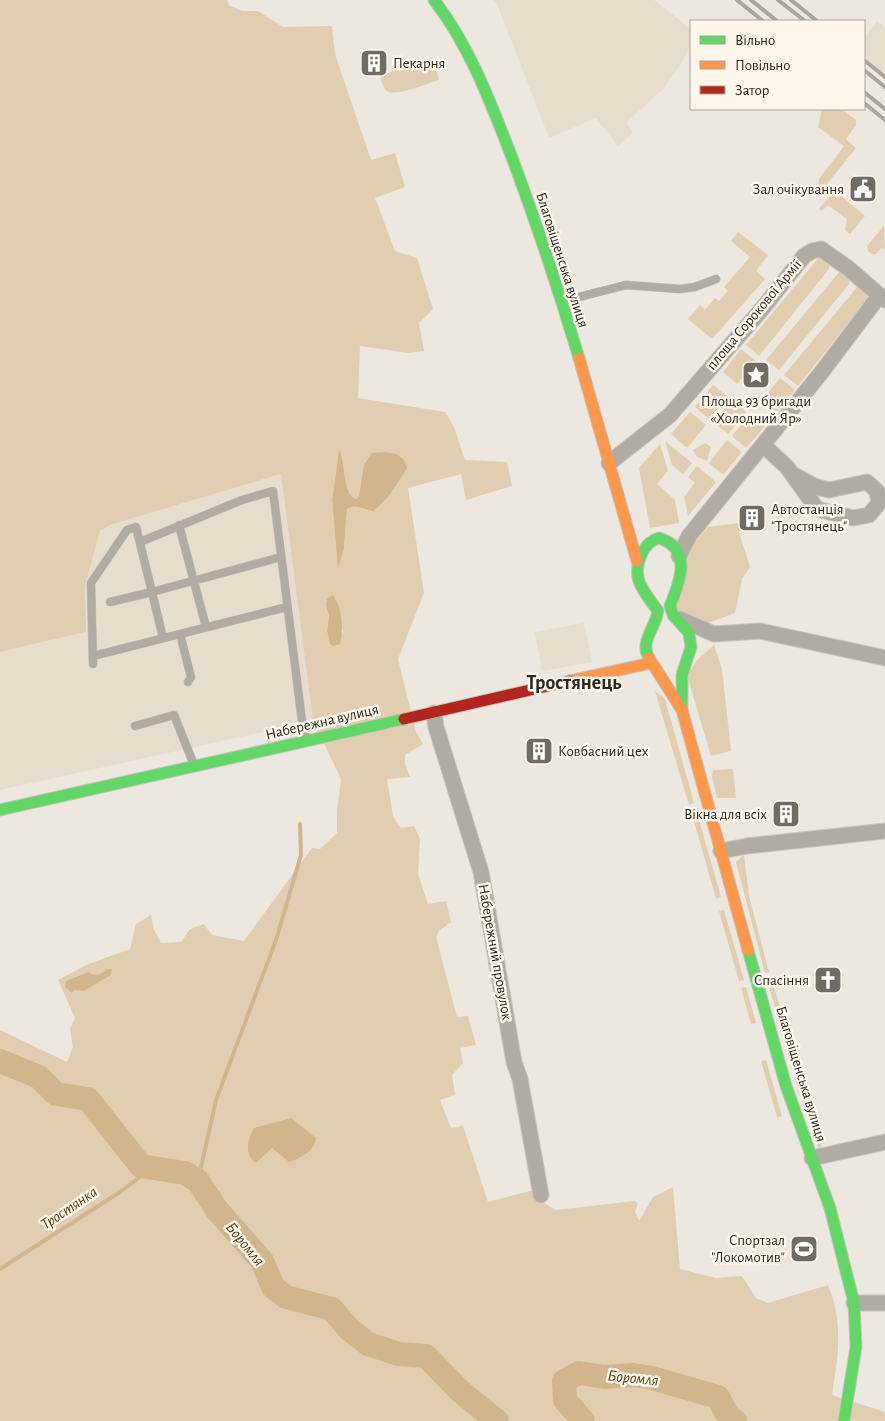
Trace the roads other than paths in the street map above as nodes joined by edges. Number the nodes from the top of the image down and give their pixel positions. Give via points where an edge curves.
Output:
1 (434, 0) edge
2 (716, 279) dead end
3 (882, 298) edge
4 (561, 301) junction
5 (763, 445) junction
6 (609, 463) junction
7 (794, 475) junction
8 (625, 518) junction
9 (178, 525) junction
10 (689, 536) junction
11 (663, 539) junction
12 (140, 542) junction
13 (679, 556) junction
14 (281, 557) junction
15 (638, 561) junction
16 (194, 581) junction
17 (152, 592) junction
18 (110, 602) dead end
19 (287, 607) junction
20 (674, 616) junction
21 (206, 628) junction
22 (180, 634) junction
23 (714, 634) junction
24 (163, 638) junction
25 (691, 649) junction
26 (885, 658) edge
27 (651, 663) junction
28 (682, 675) junction
29 (664, 679) junction
30 (188, 682) dead end
31 (682, 710) junction
32 (434, 712) junction
33 (135, 726) dead end
34 (307, 741) junction
35 (194, 766) junction
36 (0, 810) edge
37 (885, 831) edge
38 (721, 851) junction
39 (885, 1142) edge
40 (812, 1158) junction
41 (541, 1194) dead end
42 (854, 1303) junction
43 (885, 1303) edge
44 (845, 1419) edge

1 - 4 main road, Благовіщенська вулиця via 464,45 484,87 518,174
2 - 4 lane via 680,289 626,285
3 - 5 street, площа Сорокової Армії
3 - 6 street, площа Сорокової Армії via 821,249 812,250 670,415
4 - 6 main road, Благовіщенська вулиця
5 - 7 street
5 - 10 street, площа Сорокової Армії
6 - 8 main road, Благовіщенська вулиця
7 - 7 street via 817,509 853,518 868,515 879,503 877,491 867,482 829,490
8 - 11 main road via 639,531
8 - 15 main road, Благовіщенська вулиця
9 - 12 lane
9 - 14 lane via 273,491
9 - 16 lane
10 - 11 street
10 - 13 street, площа Сорокової Армії
11 - 13 main road
11 - 15 main road via 647,543
12 - 17 lane
12 - 24 lane via 136,527 127,530 92,583 93,660
13 - 20 main road via 682,575 670,607
14 - 16 lane
14 - 19 lane
15 - 27 main road, Благовіщенська вулиця via 638,582 658,611 646,641
16 - 17 lane
16 - 21 lane
17 - 18 lane
17 - 24 lane
19 - 21 lane
19 - 34 lane
20 - 23 street
20 - 25 main road via 689,633
21 - 22 lane
22 - 24 lane
22 - 30 lane via 191,678
23 - 25 street
23 - 26 street via 760,631
25 - 28 main road, Благовіщенська вулиця
27 - 29 main road, Благовіщенська вулиця
27 - 32 main road, Набережна вулиця
28 - 29 main road via 671,681
28 - 31 main road, Благовіщенська вулиця
29 - 31 main road, Благовіщенська вулиця
31 - 38 main road, Благовіщенська вулиця
32 - 34 main road, Набережна вулиця
32 - 41 street, Набережний провулок via 481,872
33 - 35 lane via 174,715
34 - 35 main road, Набережна вулиця
35 - 36 main road, Набережна вулиця
37 - 38 street
38 - 40 main road, Благовіщенська вулиця via 786,1086
39 - 40 street
40 - 42 main road, Благовіщенська вулиця via 830,1208
42 - 43 street
42 - 44 main road, Благовіщенська вулиця via 856,1347

